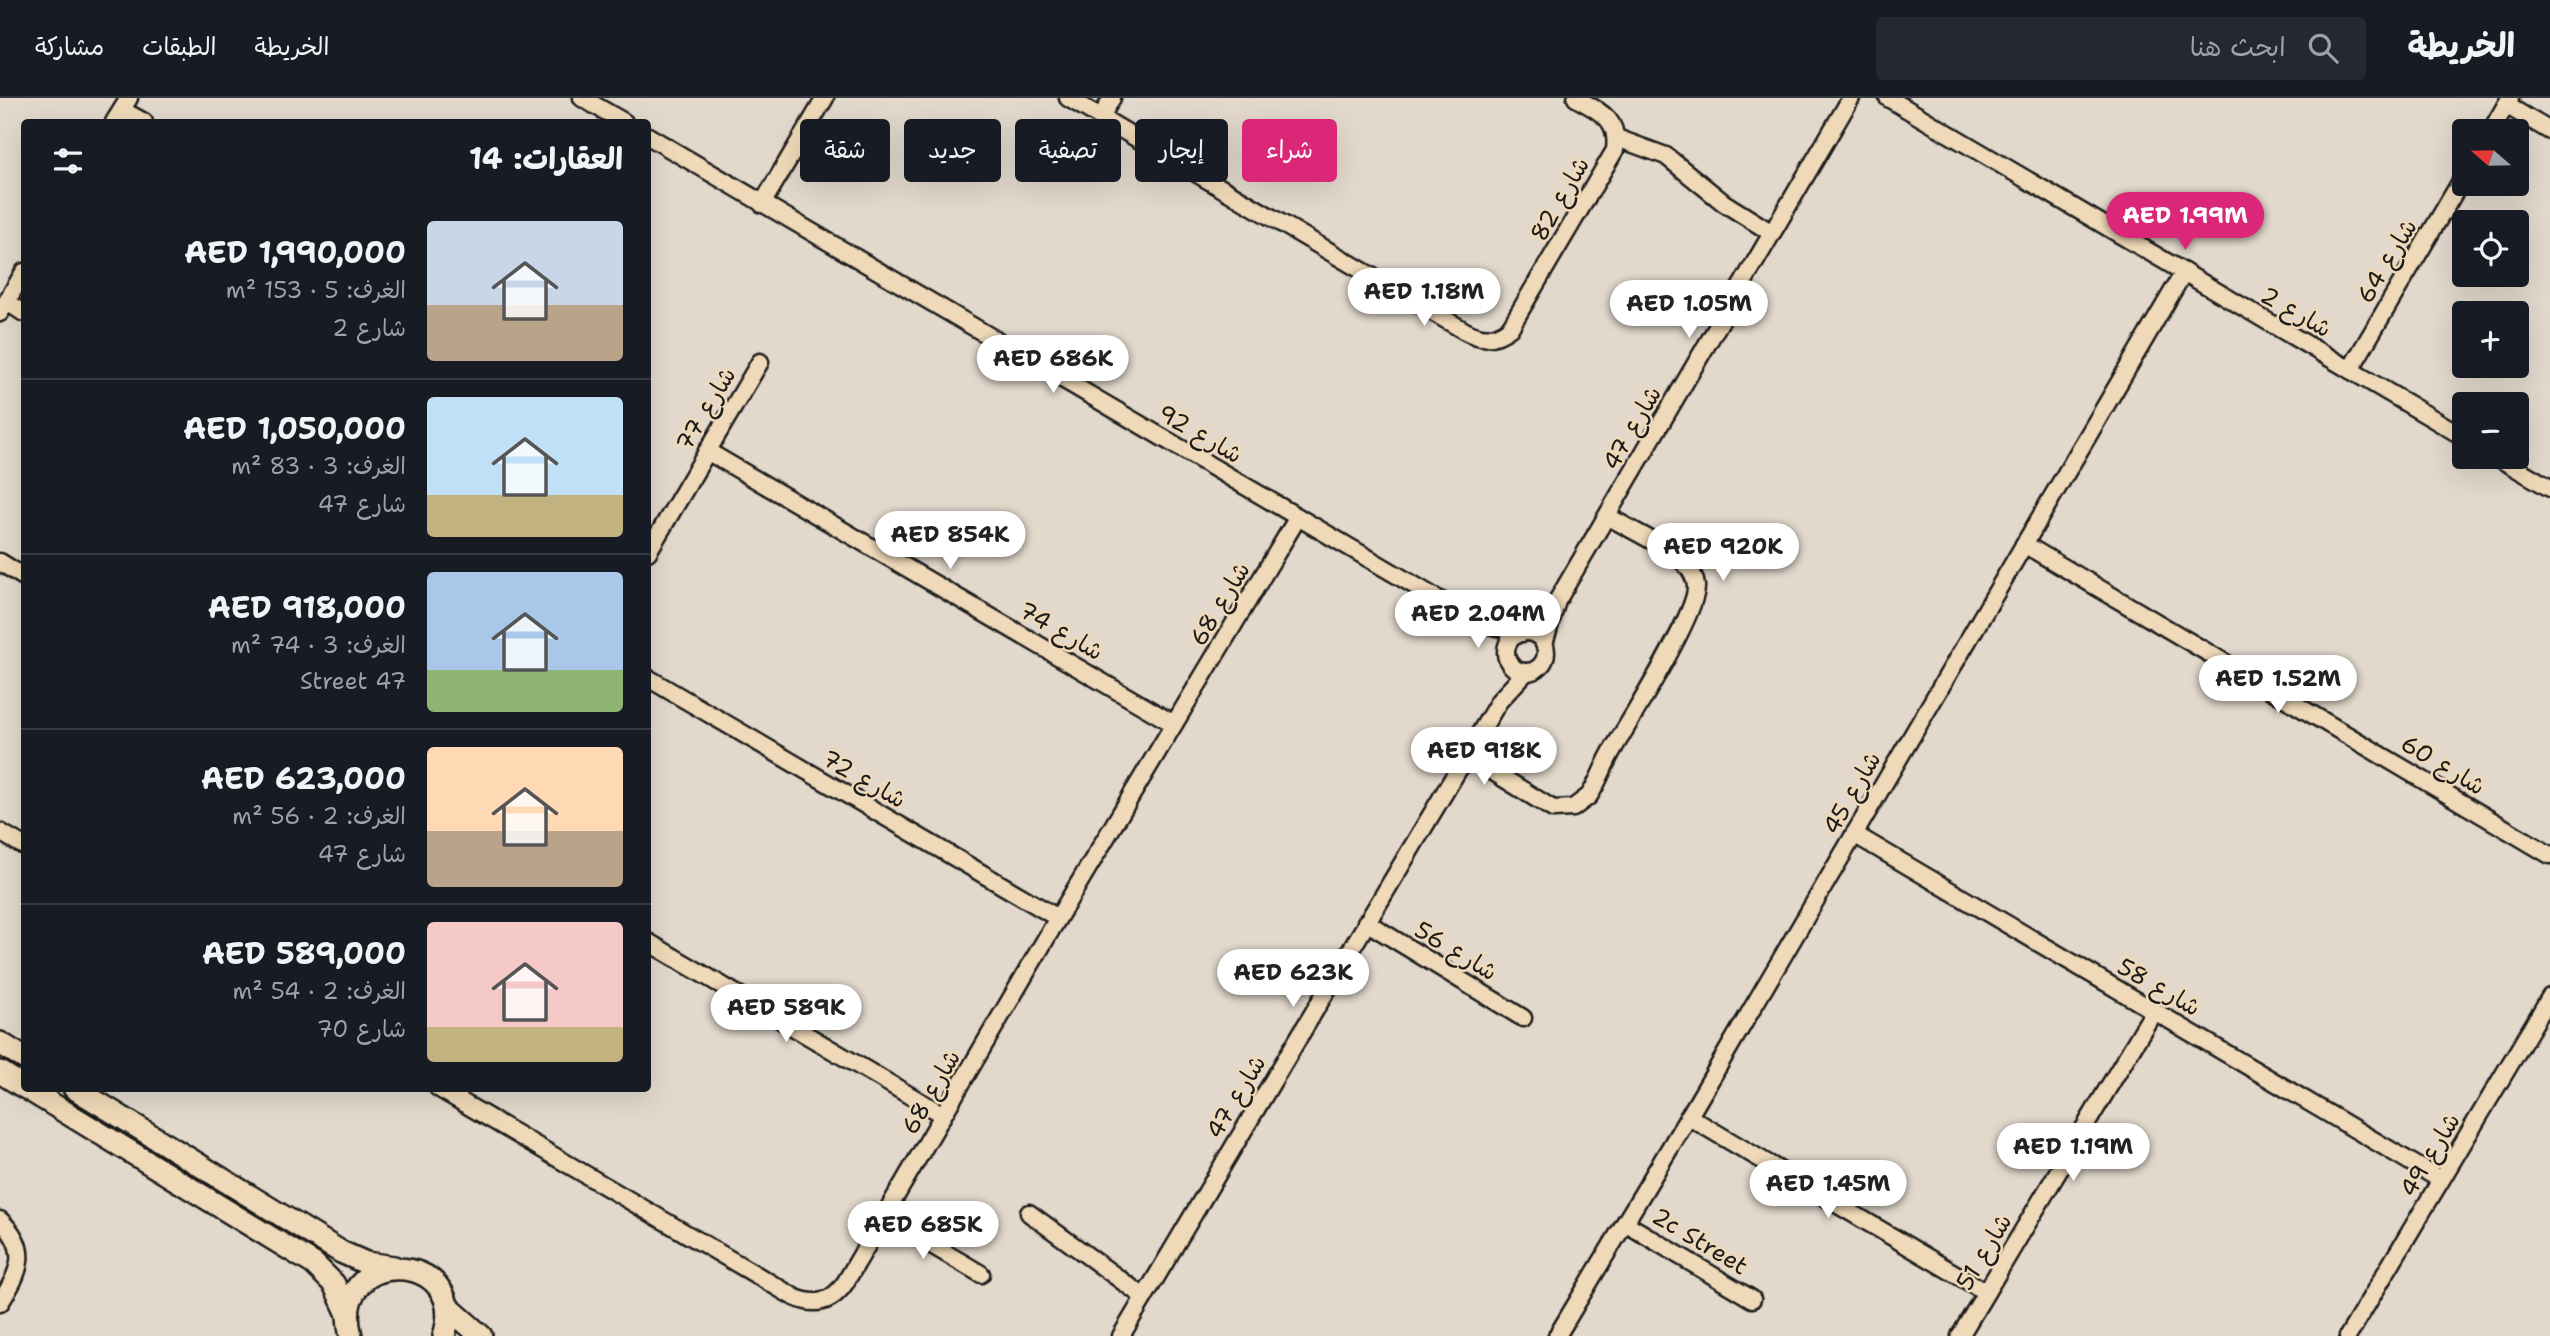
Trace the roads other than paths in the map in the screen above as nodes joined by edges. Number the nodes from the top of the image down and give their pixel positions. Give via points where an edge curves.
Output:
1 (582, 98) edge
2 (825, 98) edge
3 (1068, 98) edge
4 (1112, 98) edge
5 (1576, 98) edge
6 (1852, 98) edge
7 (1888, 98) edge
8 (2508, 102) edge
9 (121, 110) edge
10 (1101, 117) junction
11 (138, 119) edge
12 (619, 119) edge
13 (2498, 119) edge
14 (2550, 131) edge
15 (651, 138) edge
16 (1617, 138) junction
17 (2452, 196) edge
18 (762, 204) junction
19 (1772, 233) junction
20 (2183, 272) junction
21 (21, 277) edge
22 (3, 308) edge
23 (21, 312) edge
24 (760, 362) dead end
25 (2350, 370) junction
26 (2452, 430) edge
27 (708, 451) junction
28 (2518, 469) edge
29 (2550, 488) edge
30 (1607, 516) junction
31 (1298, 517) junction
32 (2024, 544) junction
33 (651, 547) edge
34 (0, 562) edge
35 (21, 575) edge
36 (1557, 601) junction
37 (1477, 622) junction
38 (1523, 632) junction
39 (1544, 644) junction
40 (1506, 657) junction
41 (1526, 673) junction
42 (651, 680) edge
43 (1499, 701) junction
44 (1174, 724) junction
45 (1466, 755) junction
46 (0, 832) edge
47 (1854, 834) junction
48 (21, 844) edge
49 (2550, 855) edge
50 (1058, 918) junction
51 (1366, 922) junction
52 (651, 944) edge
53 (2550, 997) edge
54 (2154, 1010) junction
55 (1523, 1018) dead end
56 (0, 1043) edge
57 (21, 1056) edge
58 (0, 1072) edge
59 (21, 1085) edge
60 (32, 1092) edge
61 (81, 1092) edge
62 (445, 1092) edge
63 (943, 1115) junction
64 (1689, 1117) junction
65 (2441, 1180) junction
66 (1030, 1213) dead end
67 (884, 1217) junction
68 (0, 1219) edge
69 (1625, 1223) junction
70 (394, 1267) junction
71 (981, 1274) dead end
72 (1986, 1292) junction
73 (1144, 1297) junction
74 (1752, 1298) dead end
75 (0, 1303) edge
76 (448, 1307) junction
77 (348, 1314) junction
78 (351, 1336) edge
79 (444, 1336) edge
80 (481, 1336) edge
81 (1121, 1336) edge
82 (1557, 1336) edge
83 (1960, 1336) edge
84 (2348, 1336) edge

1 - 12 street
2 - 18 street
3 - 10 street, شارع 82
4 - 10 street
5 - 16 street, شارع 82 via 1607,117
6 - 19 street, شارع 47
7 - 20 street, شارع 2
8 - 13 street
8 - 14 street
9 - 11 street
10 - 16 street, شارع 82 via 1465,331 1488,339 1510,328 1517,318 1615,150
15 - 18 street, شارع 92
16 - 19 street via 1666,156 1724,203
17 - 25 street, شارع 64
18 - 31 street, شارع 92
19 - 30 street, شارع 47
20 - 25 street, شارع 2
20 - 32 street, شارع 45
21 - 22 street
22 - 23 street
24 - 27 street, شارع 77
25 - 26 street, شارع 2
27 - 33 street, شارع 77
27 - 44 street, شارع 74
28 - 29 street
30 - 36 street, شارع 47
30 - 45 street via 1686,564 1696,587 1693,606 1674,643 1601,771 1584,793 1566,801 1546,799
31 - 37 street, شارع 92
31 - 44 street, شارع 68
32 - 47 street, شارع 45
32 - 49 street, شارع 60
34 - 35 street
36 - 38 street, شارع 47
36 - 39 street, شارع 47
37 - 38 street, شارع 92
37 - 40 street, شارع 92
38 - 39 street via 1536,635
38 - 40 street via 1509,641
39 - 41 street via 1543,663
40 - 41 street via 1514,668
40 - 43 street, شارع 47
41 - 43 street, شارع 47
42 - 50 street, شارع 72
43 - 45 street, شارع 47
44 - 50 street, شارع 68
45 - 51 street, شارع 47
46 - 48 street
47 - 54 street, شارع 58
47 - 64 street, شارع 45
50 - 63 street, شارع 68
51 - 55 street, شارع 56
51 - 73 street, شارع 47
52 - 63 street
53 - 65 street, شارع 49
54 - 65 street, شارع 58
54 - 72 street, شارع 51
56 - 57 main road
58 - 59 main road
60 - 77 main road via 314,1264 334,1284
61 - 70 main road via 341,1252 366,1263
62 - 67 street, شارع 68 via 805,1302 829,1300 838,1293
63 - 67 street, شارع 68
64 - 69 street, شارع 45
64 - 72 street
65 - 84 street, شارع 49
66 - 73 street
67 - 71 street
68 - 75 street via 20,1250 10,1287
69 - 74 street, 2c Street
69 - 82 street, شارع 45
70 - 76 main road via 422,1273 438,1288
70 - 77 main road via 362,1282 352,1296
72 - 83 street, شارع 51
73 - 81 street, شارع 47
76 - 79 main road
76 - 80 main road
77 - 78 main road

